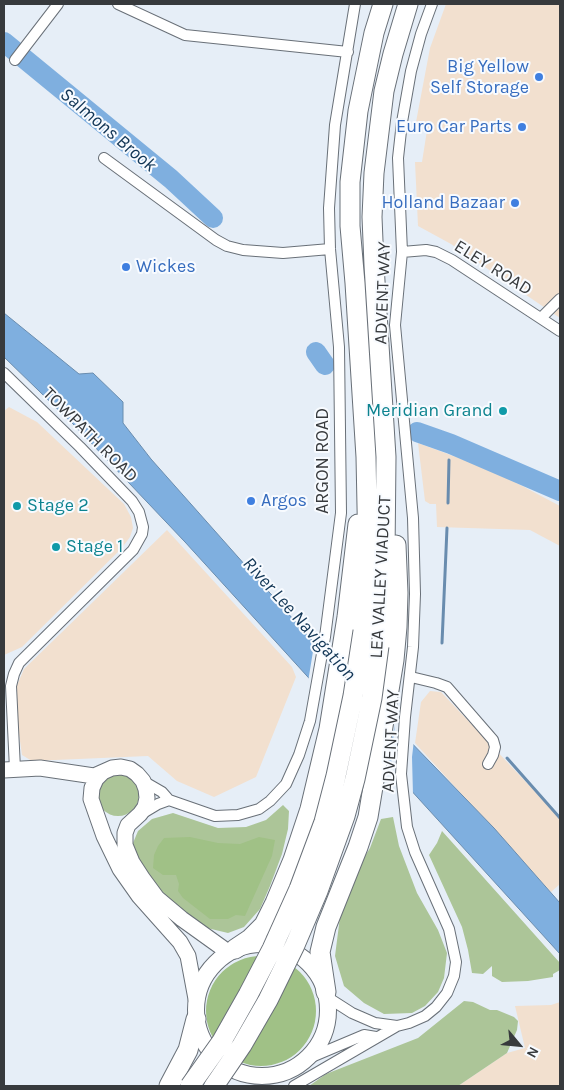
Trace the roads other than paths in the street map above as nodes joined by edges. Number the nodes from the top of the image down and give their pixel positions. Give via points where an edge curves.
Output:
1 (58, 4) edge
2 (118, 4) edge
3 (355, 4) edge
4 (383, 4) edge
5 (408, 4) edge
6 (432, 4) edge
7 (348, 52) junction
8 (15, 60) dead end
9 (104, 158) dead end
10 (330, 249) junction
11 (402, 252) junction
12 (560, 299) edge
13 (541, 318) junction
14 (560, 331) edge
15 (4, 373) edge
16 (366, 457) junction
17 (386, 457) junction
18 (411, 677) junction
19 (488, 764) dead end
20 (10, 769) edge
21 (68, 772) junction
22 (103, 772) junction
23 (143, 781) junction
24 (169, 800) junction
25 (92, 802) junction
26 (136, 817) junction
27 (232, 951) junction
28 (326, 995) junction
29 (196, 999) junction
30 (196, 1019) junction
31 (396, 1026) junction
32 (376, 1037) junction
33 (307, 1059) junction
34 (222, 1064) junction
35 (290, 1079) edge
36 (169, 1086) edge
37 (190, 1086) edge
38 (214, 1086) edge
39 (237, 1086) edge
40 (271, 1086) edge

1 - 8 street
2 - 7 street via 185,35
3 - 7 street, ARGON ROAD
4 - 16 highway, LEA VALLEY VIADUCT via 358,111 350,182 350,226
5 - 17 highway, LEA VALLEY VIADUCT via 384,91 372,217
6 - 11 street, ADVENT WAY via 411,71 400,137 398,178
7 - 10 street, ARGON ROAD via 333,144
9 - 10 street via 227,246 283,253
10 - 24 street, ARGON ROAD via 339,347 341,513 310,721 286,784 259,809 238,815 215,816
11 - 13 street, ELEY ROAD via 436,252
11 - 18 street, ADVENT WAY via 395,325 413,518 415,622
12 - 13 street
13 - 14 street, ELEY ROAD
15 - 20 street, TOWPATH ROAD via 132,501 143,527 133,550 16,668 11,686
16 - 27 highway via 347,617 329,729 310,809 293,860 264,925
16 - 37 highway, LEA VALLEY VIADUCT, bridge via 368,555 363,631 353,696 324,822 272,948 222,1041
17 - 28 highway via 397,555 394,660 368,817 326,927 320,952
17 - 38 highway, LEA VALLEY VIADUCT, bridge via 385,555 379,646 372,698 345,816 296,945 242,1045
18 - 19 street via 447,687 493,740 495,747
18 - 31 street, ADVENT WAY via 401,774 405,821 449,929 456,962 451,986 436,1007 425,1016
20 - 21 street via 40,768
21 - 22 street via 94,776
21 - 25 street via 89,790
22 - 23 street via 112,768 130,769
22 - 25 street via 92,788
23 - 24 street, ARGON ROAD
23 - 26 street via 147,798 145,807
24 - 26 street
25 - 26 street via 97,814 105,820 124,823
25 - 29 street via 120,869 188,956
26 - 27 street via 125,833 126,845 143,879 157,898 182,920
27 - 28 main road via 262,943 298,954 319,976
27 - 29 main road via 214,964 200,984
28 - 31 street via 352,1013 375,1023
28 - 33 main road via 326,1025 317,1047
29 - 30 main road
30 - 34 main road via 206,1046
30 - 36 highway via 188,1050
31 - 32 street, ADVENT WAY
32 - 33 street via 364,1034
32 - 35 street, ADVENT WAY via 322,1068
33 - 35 main road
34 - 35 main road via 256,1076
34 - 39 main road
35 - 40 main road

